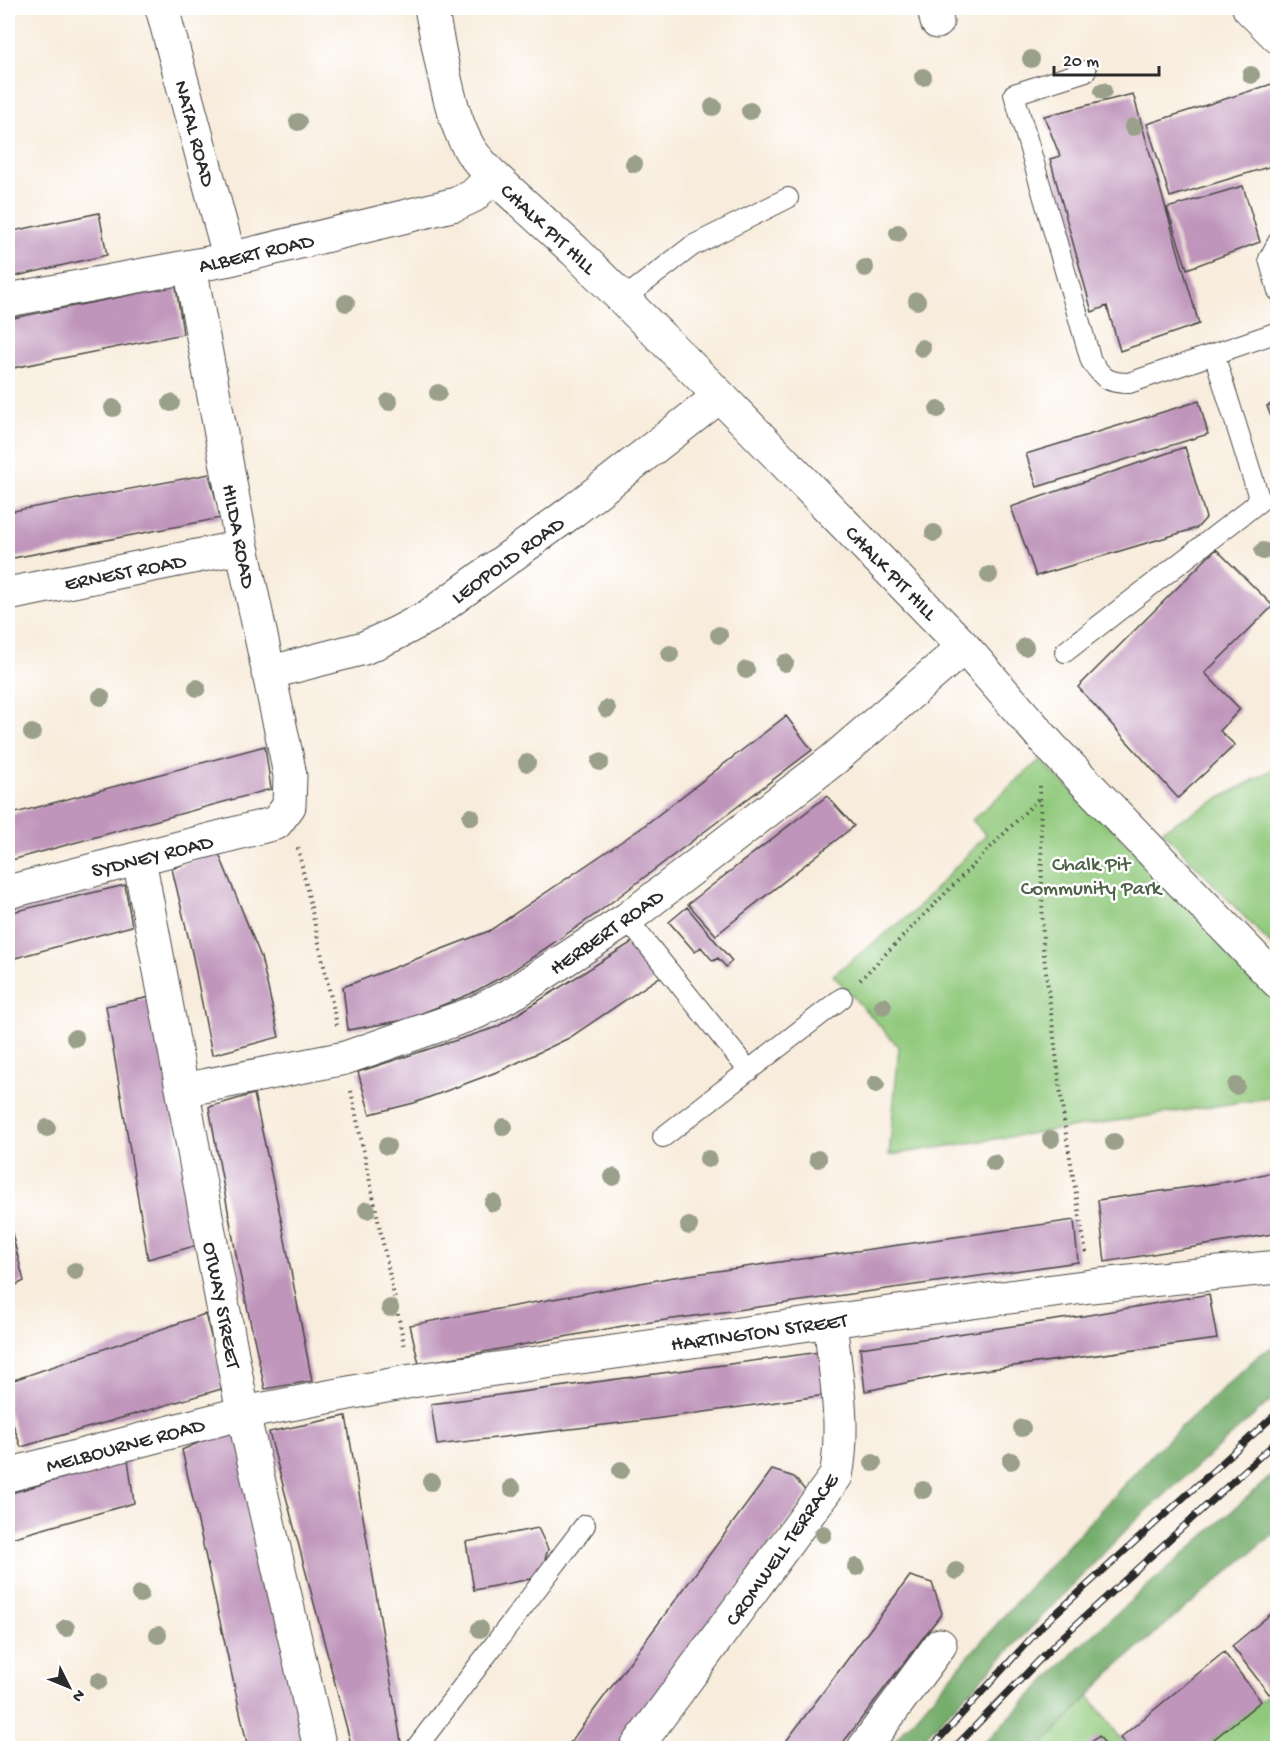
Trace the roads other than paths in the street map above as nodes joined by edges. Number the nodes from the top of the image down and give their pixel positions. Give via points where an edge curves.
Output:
1 (162, 8) edge
2 (431, 8) edge
3 (1249, 8) edge
4 (1278, 37) edge
5 (1086, 71) dead end
6 (493, 176) junction
7 (788, 198) dead end
8 (1278, 242) edge
9 (230, 258) junction
10 (190, 267) junction
11 (1278, 291) edge
12 (623, 299) junction
13 (8, 300) edge
14 (1278, 332) edge
15 (1214, 354) junction
16 (720, 396) junction
17 (242, 548) junction
18 (8, 594) edge
19 (964, 647) junction
20 (1065, 652) dead end
21 (268, 673) junction
22 (289, 806) joint
23 (139, 859) junction
24 (8, 892) edge
25 (627, 919) junction
26 (1278, 981) edge
27 (842, 998) road end
28 (748, 1071) junction
29 (183, 1090) junction
30 (663, 1137) dead end
31 (1278, 1267) edge
32 (830, 1321) junction
33 (243, 1413) junction
34 (8, 1475) edge
35 (585, 1525) dead end
36 (940, 1645) dead end
37 (320, 1749) edge
38 (416, 1749) edge
39 (636, 1749) edge
40 (864, 1749) edge

1 - 9 street, NATAL ROAD
2 - 6 street, CHALK PIT HILL via 457,118 471,150
3 - 4 street
5 - 15 lane via 1014,94 1091,361 1102,377 1114,383 1129,383
6 - 9 street, ALBERT ROAD via 473,196 456,204
6 - 12 street, CHALK PIT HILL
7 - 12 lane via 692,246
8 - 11 lane via 1269,259
9 - 10 street, ALBERT ROAD
10 - 13 street, ALBERT ROAD
10 - 17 street, HILDA ROAD
12 - 16 street, CHALK PIT HILL
14 - 15 lane
15 - 20 lane via 1260,501
16 - 19 street, CHALK PIT HILL
16 - 21 street, LEOPOLD ROAD via 574,510 429,615 364,648
17 - 18 street, ERNEST ROAD
17 - 21 street, HILDA ROAD
19 - 25 street, HERBERT ROAD via 833,760
19 - 26 street, CHALK PIT HILL via 1051,747
21 - 22 street, HILDA ROAD via 290,776
22 - 23 street, SYDNEY ROAD via 276,823
23 - 24 street, SYDNEY ROAD
23 - 29 street, OTWAY STREET
25 - 28 lane
25 - 29 street, HERBERT ROAD via 555,968 477,1012 345,1058
27 - 28 lane
28 - 30 lane
29 - 33 street, OTWAY STREET
31 - 32 street, HARTINGTON STREET via 1092,1286
32 - 33 street, HARTINGTON STREET via 412,1381
32 - 39 street, CROMWELL TERRACE via 840,1433 836,1476
33 - 34 street, MELBOURNE ROAD
33 - 37 street, OTWAY STREET
35 - 38 lane
36 - 40 street

